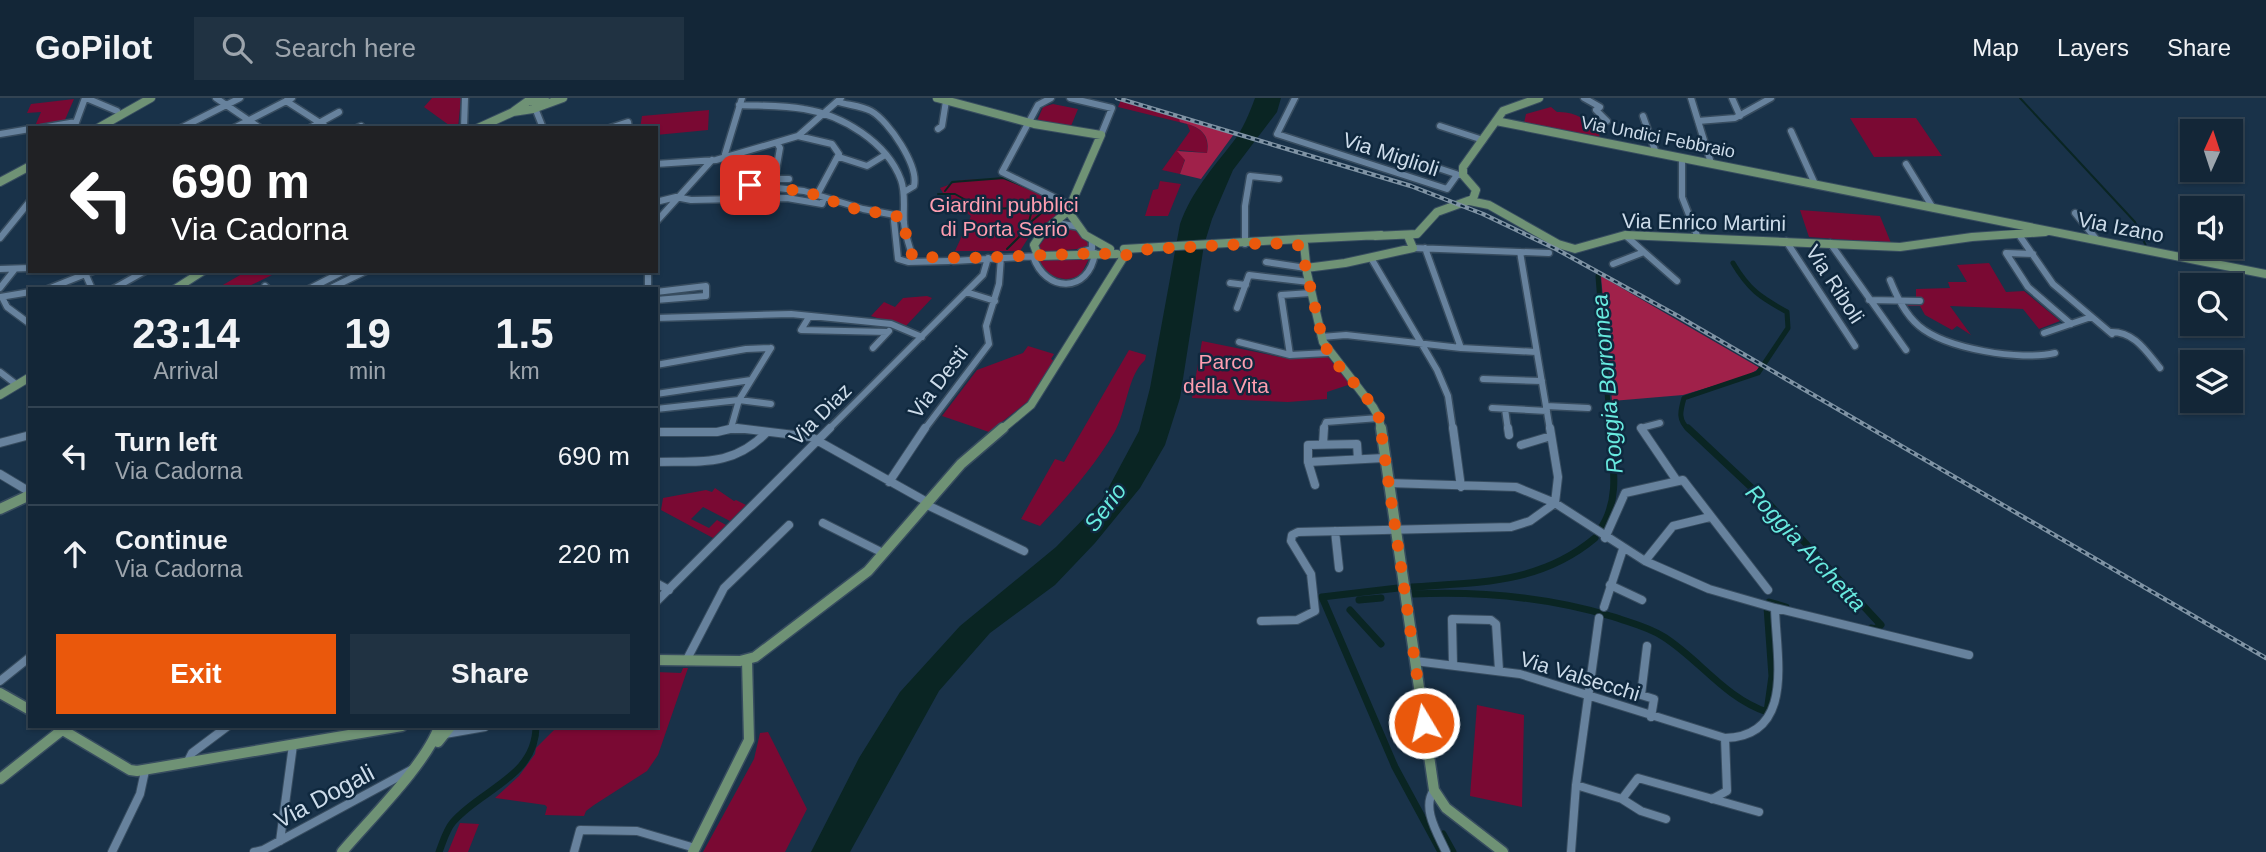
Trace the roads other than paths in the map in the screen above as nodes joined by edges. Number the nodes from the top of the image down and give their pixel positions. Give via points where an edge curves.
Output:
1 (85, 98) edge
2 (151, 98) edge
3 (216, 98) edge
4 (240, 98) edge
5 (465, 98) edge
6 (563, 98) edge
7 (955, 98) edge
8 (1051, 98) edge
9 (1070, 98) edge
10 (1295, 98) edge
11 (1539, 98) edge
12 (1584, 98) edge
13 (1690, 98) edge
14 (1732, 98) edge
15 (1771, 98) edge
16 (289, 99) edge
17 (944, 99) edge
18 (840, 100) edge
19 (1519, 101) edge
20 (741, 102) edge
21 (529, 103) edge
22 (226, 105) junction
23 (964, 105) junction
24 (117, 111) dead end
25 (338, 113) dead end
26 (823, 116) junction
27 (1643, 116) dead end
28 (1740, 116) junction
29 (804, 119) dead end
30 (248, 120) junction
31 (1496, 121) junction
32 (1607, 121) dead end
33 (1698, 121) junction
34 (815, 122) junction
35 (320, 123) junction
36 (1028, 123) junction
37 (75, 125) edge
38 (54, 126) edge
39 (102, 126) edge
40 (185, 126) edge
41 (238, 126) edge
42 (257, 126) edge
43 (314, 126) edge
44 (325, 126) edge
45 (464, 126) edge
46 (482, 126) edge
47 (541, 126) edge
48 (1440, 126) dead end
49 (28, 129) edge
50 (938, 129) dead end
51 (1791, 131) dead end
52 (1101, 135) junction
53 (0, 136) edge
54 (798, 136) junction
55 (1483, 139) junction
56 (777, 143) junction
57 (1656, 153) junction
58 (728, 154) junction
59 (885, 155) junction
60 (839, 157) junction
61 (1682, 158) junction
62 (712, 160) junction
63 (1711, 163) junction
64 (658, 164) edge
65 (1426, 164) dead end
66 (1906, 164) dead end
67 (28, 167) edge
68 (1460, 175) junction
69 (774, 179) junction
70 (789, 179) dead end
71 (1279, 179) dead end
72 (0, 183) edge
73 (1815, 184) junction
74 (750, 185) dead end
75 (772, 190) junction
76 (904, 192) junction
77 (771, 198) junction
78 (676, 199) junction
79 (821, 199) junction
80 (1470, 201) junction
81 (658, 202) edge
82 (28, 204) edge
83 (1069, 208) junction
84 (1933, 208) junction
85 (906, 209) junction
86 (2075, 213) dead end
87 (898, 216) junction
88 (658, 220) edge
89 (904, 222) junction
90 (2010, 222) junction
91 (1079, 227) junction
92 (1047, 228) junction
93 (2029, 230) junction
94 (1416, 232) junction
95 (2052, 232) joint
96 (1621, 235) junction
97 (2019, 235) junction
98 (1375, 236) junction
99 (0, 238) edge
100 (1698, 238) junction
101 (1786, 240) junction
102 (2097, 240) junction
103 (1301, 242) junction
104 (1830, 243) junction
105 (1245, 244) junction
106 (1034, 245) junction
107 (1093, 247) junction
108 (1413, 248) junction
109 (1425, 248) junction
110 (1520, 252) junction
111 (1644, 252) junction
112 (1549, 253) dead end
113 (1122, 254) junction
114 (2033, 254) junction
115 (897, 255) junction
116 (912, 255) junction
117 (1035, 256) junction
118 (1001, 257) junction
119 (1011, 257) junction
120 (988, 258) junction
121 (1371, 258) junction
122 (952, 259) junction
123 (1266, 262) dead end
124 (1305, 264) junction
125 (1613, 264) dead end
126 (28, 268) edge
127 (0, 269) edge
128 (15, 269) junction
129 (85, 273) edge
130 (141, 273) edge
131 (200, 273) edge
132 (340, 273) edge
133 (362, 273) edge
134 (2266, 274) edge
135 (1889, 280) dead end
136 (1677, 281) dead end
137 (1308, 282) junction
138 (1230, 283) dead end
139 (1246, 285) junction
140 (53, 287) edge
141 (117, 287) edge
142 (178, 287) edge
143 (313, 287) edge
144 (334, 287) edge
145 (0, 288) edge
146 (28, 292) edge
147 (658, 292) edge
148 (966, 292) junction
149 (1311, 293) junction
150 (1, 297) edge
151 (658, 300) edge
152 (1869, 300) junction
153 (1897, 300) junction
154 (995, 301) junction
155 (1920, 301) dead end
156 (1237, 308) dead end
157 (809, 317) junction
158 (2091, 317) junction
159 (658, 318) edge
160 (28, 323) edge
161 (2071, 324) junction
162 (894, 326) junction
163 (888, 332) junction
164 (2044, 333) dead end
165 (922, 337) junction
166 (1321, 337) junction
167 (1239, 342) dead end
168 (1419, 343) junction
169 (1855, 346) dead end
170 (873, 348) dead end
171 (1461, 348) junction
172 (1906, 350) dead end
173 (1328, 352) junction
174 (1536, 352) junction
175 (2055, 353) dead end
176 (1290, 355) junction
177 (658, 365) edge
178 (2160, 368) dead end
179 (0, 372) edge
180 (28, 378) edge
181 (1483, 379) dead end
182 (751, 380) junction
183 (1542, 381) junction
184 (17, 385) junction
185 (658, 394) edge
186 (0, 395) edge
187 (738, 400) junction
188 (771, 404) dead end
189 (1492, 408) dead end
190 (1588, 408) dead end
191 (658, 409) edge
192 (1505, 409) junction
193 (1546, 409) junction
194 (1379, 418) junction
195 (1660, 423) dead end
196 (731, 428) junction
197 (658, 432) edge
198 (766, 432) junction
199 (1509, 435) dead end
200 (28, 436) edge
201 (1551, 436) junction
202 (819, 440) junction
203 (0, 443) edge
204 (1323, 444) junction
205 (1521, 445) dead end
206 (1359, 458) junction
207 (1384, 458) junction
208 (1308, 461) junction
209 (658, 462) edge
210 (0, 474) edge
211 (1677, 481) junction
212 (889, 482) junction
213 (1388, 483) junction
214 (1315, 485) dead end
215 (1461, 487) junction
216 (28, 493) edge
217 (28, 495) edge
218 (926, 503) junction
219 (1555, 503) junction
220 (0, 509) edge
221 (1710, 517) junction
222 (823, 523) dead end
223 (789, 525) dead end
224 (1335, 531) junction
225 (1395, 531) junction
226 (1605, 538) junction
227 (1623, 549) junction
228 (1024, 551) dead end
229 (883, 553) junction
230 (1645, 561) junction
231 (1339, 568) dead end
232 (658, 584) edge
233 (1610, 585) junction
234 (669, 590) junction
235 (1768, 590) dead end
236 (658, 600) edge
237 (1642, 600) dead end
238 (1604, 607) dead end
239 (1770, 607) junction
240 (1599, 618) dead end
241 (1261, 621) dead end
242 (1647, 646) dead end
243 (1969, 654) dead end
244 (28, 659) edge
245 (658, 660) edge
246 (747, 660) junction
247 (686, 661) junction
248 (1415, 661) junction
249 (1453, 665) junction
250 (1499, 670) junction
251 (0, 681) edge
252 (0, 693) edge
253 (1587, 696) junction
254 (28, 709) edge
255 (1651, 717) junction
256 (62, 728) edge
257 (225, 728) edge
258 (383, 728) edge
259 (444, 728) edge
260 (1725, 738) junction
261 (293, 745) junction
262 (187, 764) junction
263 (412, 769) junction
264 (145, 771) junction
265 (0, 779) edge
266 (1576, 785) junction
267 (1434, 790) junction
268 (1622, 799) junction
269 (1711, 800) junction
270 (1759, 812) dead end
271 (1666, 819) dead end
272 (280, 841) junction
273 (694, 850) edge
274 (112, 852) edge
275 (254, 852) edge
276 (342, 852) edge
277 (574, 852) edge
278 (1446, 852) edge
279 (1503, 852) edge
280 (1571, 852) edge

1 - 24 street
1 - 37 street
2 - 39 street
3 - 22 street
4 - 22 street
5 - 45 street
6 - 21 street
7 - 23 street
8 - 36 street via 1039,104
9 - 52 street via 1112,108
10 - 68 street, Via Miglioli via 1277,134 1447,189
11 - 19 street
12 - 32 street via 1600,107 1596,110
13 - 33 street
14 - 28 street
15 - 28 street
16 - 30 street
16 - 35 street
17 - 23 street
17 - 50 street
18 - 26 street
18 - 76 street via 871,111 899,141 916,179
19 - 31 street
20 - 26 street via 811,110
20 - 58 street
21 - 46 street
21 - 47 street
22 - 30 street
22 - 40 street
23 - 36 street
25 - 35 street
26 - 34 street
26 - 59 street via 851,125
27 - 57 street
28 - 33 street
29 - 34 street
30 - 41 street
30 - 42 street
31 - 55 street
31 - 57 street, Via Undici Febbraio
33 - 63 street
34 - 54 street
35 - 43 street
35 - 44 street
36 - 52 street
36 - 83 street via 1002,173
37 - 38 street
48 - 55 street
49 - 53 street
51 - 73 street
52 - 83 street
54 - 56 street
54 - 60 street via 832,144
55 - 68 street
56 - 58 street
56 - 69 street
57 - 61 street, Via Undici Febbraio
58 - 62 street
59 - 60 street via 867,166
59 - 76 street
60 - 79 street
61 - 63 street, Via Undici Febbraio
61 - 100 street via 1682,197
62 - 64 street
62 - 78 street
63 - 73 street, Via Undici Febbraio
65 - 68 street, Via Miglioli
66 - 84 street
67 - 72 street
68 - 80 street via 1476,190
69 - 70 street
69 - 75 street
71 - 105 street via 1250,176
73 - 84 street, Via Undici Febbraio
74 - 75 street
75 - 77 street
75 - 79 street via 801,190
76 - 85 street
77 - 78 street
77 - 79 street
78 - 81 street
78 - 88 street
79 - 87 street
80 - 94 street via 1442,209
80 - 96 street, Via Enrico Martini via 1489,205 1563,246 1578,249
82 - 99 street
83 - 91 street
83 - 92 street
84 - 90 street, Via Undici Febbraio
85 - 87 street
85 - 89 street
86 - 102 street
87 - 89 street
87 - 115 street via 894,221
89 - 116 street
90 - 93 street, Via Undici Febbraio
90 - 97 street
91 - 92 street
91 - 107 street
92 - 106 street
93 - 95 street, Via Enrico Martini
93 - 97 street, Via Enrico Martini
94 - 98 street
94 - 98 street
94 - 108 street
94 - 109 street via 1416,244
95 - 102 street, Via Izano
96 - 100 street, Via Enrico Martini
96 - 111 street
97 - 104 street, Via Enrico Martini via 1900,247
97 - 114 street
98 - 103 street
100 - 101 street, Via Enrico Martini
101 - 104 street, Via Enrico Martini
101 - 169 street, Via Riboli
102 - 134 street, Via Izano
103 - 105 street
103 - 124 street
104 - 152 street
105 - 113 street
106 - 117 street
106 - 119 street
107 - 113 street
107 - 117 street
107 - 117 street via 1094,268 1079,282 1068,284 1044,276 1034,265
108 - 109 street
108 - 121 street
109 - 110 street
109 - 171 street
110 - 112 street
110 - 174 street
111 - 125 street
111 - 136 street
113 - 218 street via 1031,405 976,450
114 - 158 street via 2053,284
114 - 161 street via 2006,253 2028,287
115 - 116 street
115 - 122 street via 904,262
116 - 122 street
117 - 119 street
118 - 119 street
118 - 120 street
118 - 154 street, Via Desti
120 - 122 street
120 - 148 street, Via Diaz via 985,271
121 - 124 street
121 - 168 street
123 - 124 street
124 - 137 street
126 - 128 street
127 - 128 street
128 - 145 street
129 - 140 street
130 - 141 street
131 - 142 street
132 - 143 street
133 - 144 street
135 - 153 street
137 - 139 street via 1249,275
137 - 149 street
138 - 139 street
139 - 156 street
146 - 150 street
147 - 151 street via 706,286 706,296
148 - 154 street
148 - 165 street, Via Diaz
149 - 166 street
149 - 176 street via 1281,295
150 - 160 street
152 - 153 street
152 - 172 street
153 - 155 street
153 - 175 street via 1915,323 1950,345 2027,357
154 - 212 street, Via Desti via 986,326 989,344
157 - 159 street
157 - 162 street
157 - 163 street via 801,330
158 - 161 street
158 - 178 street via 2111,333 2129,333
161 - 164 street
162 - 163 street
162 - 165 street
163 - 170 street
165 - 202 street, Via Diaz
166 - 168 street via 1346,335
166 - 173 street
167 - 176 street
168 - 171 street
168 - 215 street via 1448,396
171 - 174 street
173 - 176 street
173 - 194 street
174 - 183 street
177 - 182 street via 771,348
179 - 184 street
180 - 184 street
181 - 183 street
182 - 185 street
182 - 187 street
183 - 193 street
184 - 186 street
187 - 188 street
187 - 191 street
187 - 196 street
189 - 192 street
190 - 193 street
192 - 193 street
192 - 199 street
193 - 201 street
194 - 204 street via 1326,422
194 - 207 street
195 - 211 street via 1641,428
196 - 197 street
196 - 198 street
198 - 202 street
198 - 209 street via 743,454 724,460
200 - 203 street
201 - 205 street
201 - 219 street via 1559,477
202 - 212 street
202 - 234 street, Via Diaz
204 - 206 street via 1357,444
204 - 208 street via 1308,445
206 - 207 street
206 - 208 street
207 - 213 street
208 - 214 street
210 - 216 street
211 - 221 street via 1683,480
211 - 226 street via 1625,493
212 - 218 street
213 - 215 street
213 - 225 street
215 - 219 street via 1516,487
217 - 220 street
218 - 228 street
218 - 229 street
219 - 225 street via 1530,521 1511,527
219 - 226 street
221 - 230 street via 1673,526
221 - 235 street
222 - 229 street
223 - 247 street via 724,588
224 - 225 street
224 - 231 street
224 - 241 street via 1292,535 1294,549 1311,574 1313,614
225 - 248 street
226 - 227 street
227 - 230 street
227 - 233 street
229 - 246 street via 808,618
230 - 239 street via 1709,589
232 - 234 street
233 - 237 street
233 - 238 street
234 - 236 street, Via Diaz
239 - 243 street
239 - 260 street via 1775,707 1770,718 1744,736
240 - 253 street
242 - 255 street, Via Valsecchi via 1641,695 1654,699
244 - 251 street
245 - 247 street
246 - 247 street
246 - 273 street via 750,740
248 - 249 street, Via Valsecchi
248 - 267 street
249 - 250 street, Via Valsecchi
249 - 250 street, Via Valsecchi via 1450,620 1491,621 1496,624
250 - 253 street, Via Valsecchi
252 - 254 street
253 - 255 street, Via Valsecchi
253 - 266 street
255 - 260 street, Via Valsecchi
256 - 264 street via 130,770
256 - 265 street
257 - 262 street via 192,753
258 - 261 street
259 - 263 street
260 - 269 street via 1727,791
261 - 262 street
261 - 272 street
262 - 264 street
263 - 272 street, Via Dogali
263 - 276 street
264 - 274 street via 140,794
266 - 268 street
266 - 280 street
267 - 278 street via 1429,811
267 - 279 street via 1446,808
268 - 269 street via 1639,778
268 - 271 street
269 - 270 street
272 - 275 street, Via Dogali
273 - 277 street via 637,831 580,830

